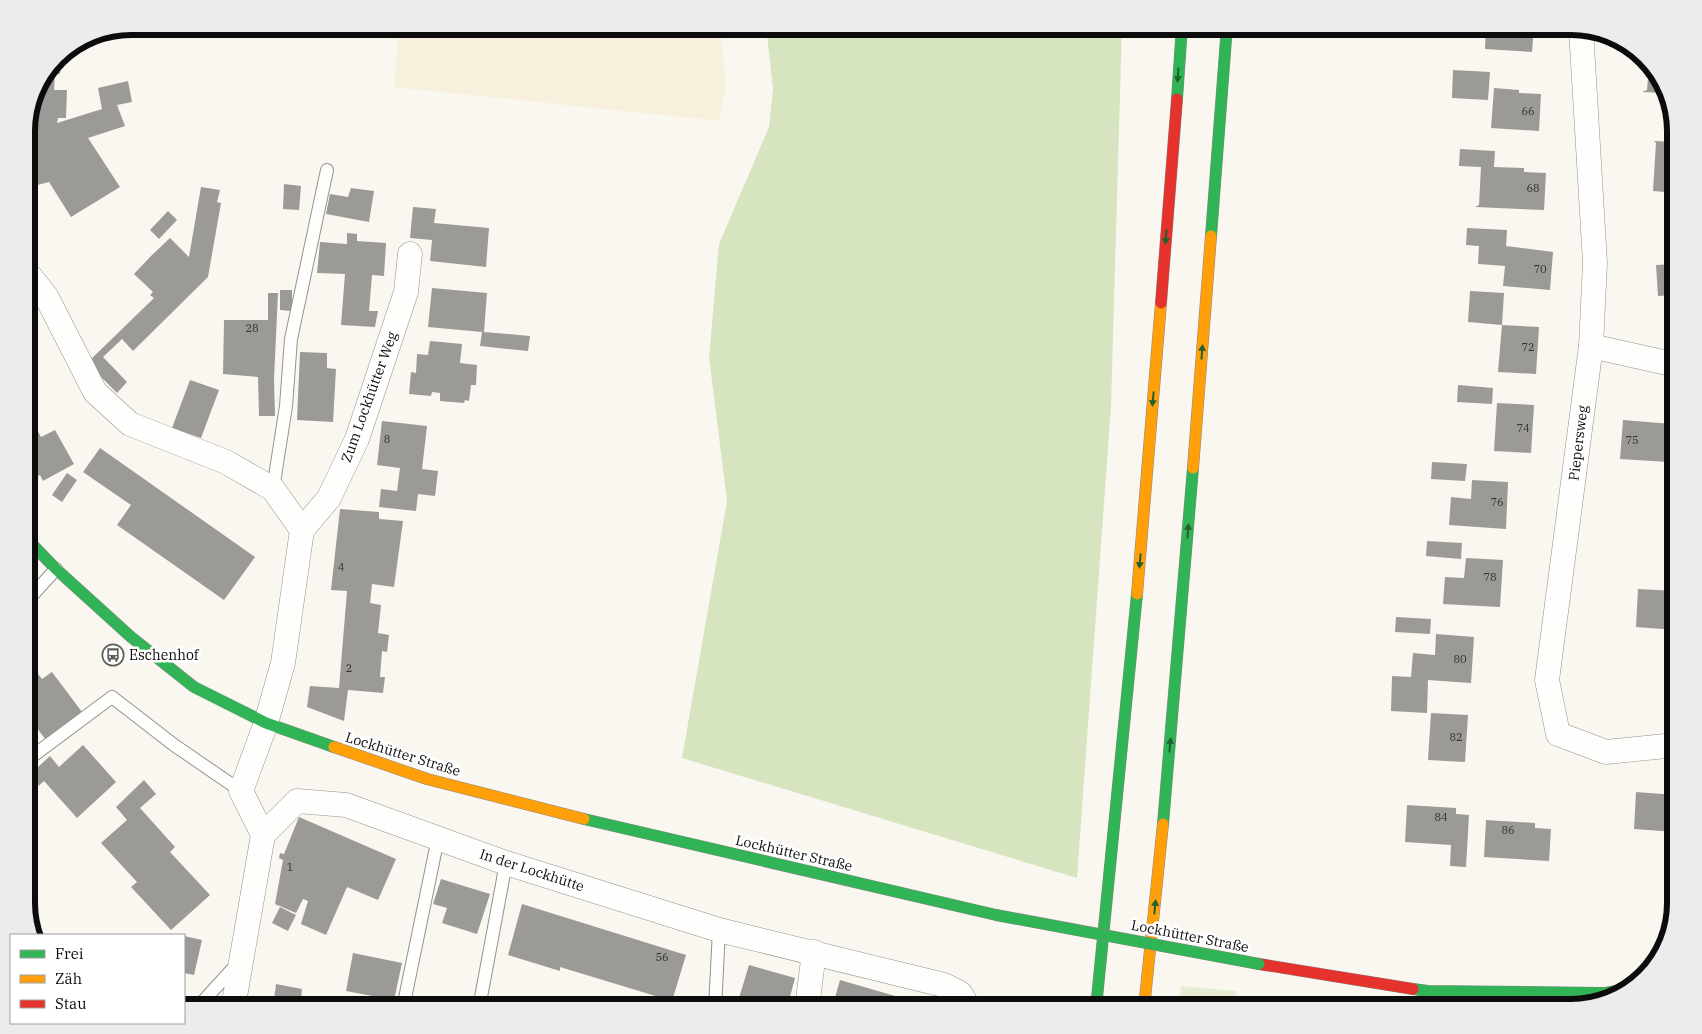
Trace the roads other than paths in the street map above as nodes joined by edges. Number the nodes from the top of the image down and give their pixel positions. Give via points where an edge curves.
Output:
1 (1181, 35) edge
2 (1226, 35) edge
3 (1581, 36) edge
4 (328, 170) dead end
5 (410, 254) dead end
6 (35, 282) edge
7 (1591, 346) junction
8 (1667, 363) edge
9 (273, 489) junction
10 (302, 530) junction
11 (35, 548) edge
12 (56, 570) junction
13 (35, 592) edge
14 (266, 723) junction
15 (1667, 746) edge
16 (35, 754) edge
17 (241, 790) junction
18 (263, 835) junction
19 (438, 838) junction
20 (506, 863) junction
21 (719, 930) junction
22 (814, 952) junction
23 (244, 957) junction
24 (1604, 993) edge
25 (205, 999) edge
26 (235, 999) edge
27 (405, 999) edge
28 (480, 999) edge
29 (715, 999) edge
30 (808, 999) edge
31 (964, 999) edge
32 (1097, 999) edge
33 (1145, 999) edge

1 -> 32 main road via 1134,627 1112,874
33 -> 2 main road via 1181,625
3 - 7 street, Piepersweg via 1595,263
4 - 9 lane via 290,339 286,406
5 - 10 street, Zum Lockhütter Weg via 406,292 357,439 329,498
6 - 9 street via 46,296 95,392 130,424 226,462
7 - 8 street
7 - 15 street, Piepersweg via 1547,680 1558,734 1606,752
9 - 10 street
10 - 14 street via 282,663
11 - 12 main road, Lockhütter Straße
12 - 13 lane
12 - 14 main road, Lockhütter Straße via 131,637 194,687
14 - 17 street
14 - 24 main road, Lockhütter Straße, bridge via 437,781 647,835 996,914 1259,964 1428,991
16 - 17 lane via 112,697
17 - 18 street
18 - 19 street, In der Lockhütte via 297,801 346,805
18 - 23 street
19 - 20 street, In der Lockhütte
19 - 27 lane
20 - 21 street, In der Lockhütte
20 - 28 lane
21 - 22 street, In der Lockhütte
21 - 29 lane
22 - 30 street
22 - 31 street, In der Lockhütte via 944,984 960,993
23 - 25 lane
23 - 26 street

